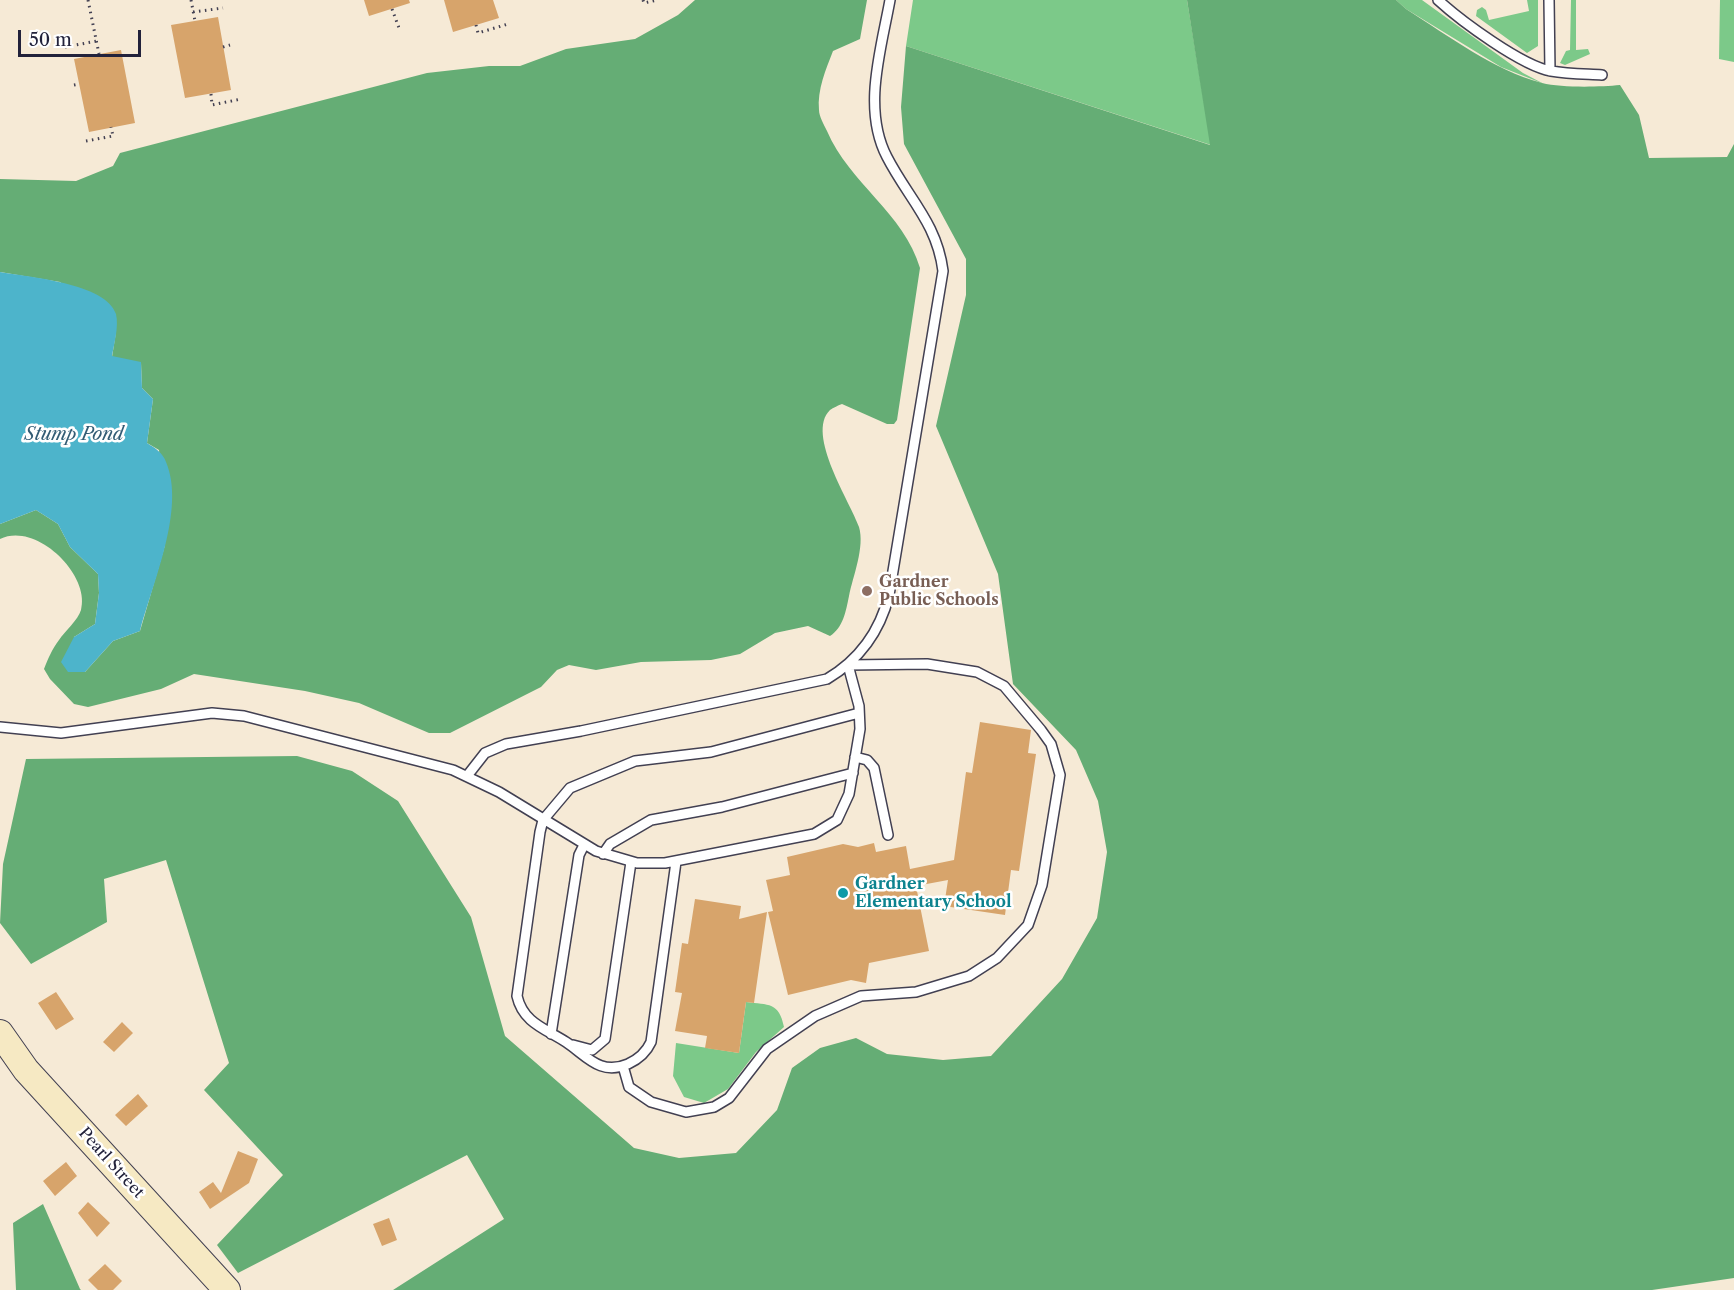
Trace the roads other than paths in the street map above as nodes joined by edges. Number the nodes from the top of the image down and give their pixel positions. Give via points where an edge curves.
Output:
1 (890, 0) edge
2 (1438, 0) edge
3 (1549, 0) edge
4 (1550, 71) junction
5 (1602, 75) dead end
6 (848, 665) junction
7 (859, 712) junction
8 (0, 728) edge
9 (855, 757) junction
10 (853, 774) junction
11 (467, 776) junction
12 (543, 820) junction
13 (888, 835) dead end
14 (584, 845) junction
15 (603, 854) junction
16 (632, 862) junction
17 (676, 862) junction
18 (0, 1033) edge
19 (551, 1034) junction
20 (568, 1043) junction
21 (623, 1066) junction
22 (227, 1290) edge

1 - 6 lane via 874,99 876,127 886,156 935,235 942,281 889,595 879,624
2 - 4 lane via 1508,51
3 - 4 lane
4 - 5 lane
6 - 7 lane
6 - 11 lane via 816,682 496,747 479,758
6 - 21 lane via 927,663 977,672 1004,686 1051,744 1060,775 1042,885 1028,925 997,958 969,976 916,992 861,996 815,1016 767,1049 729,1098 714,1107 686,1112 651,1102 629,1087
7 - 9 lane
7 - 12 lane via 711,752 635,761 570,788
8 - 11 lane via 61,734 222,713
9 - 10 lane
9 - 13 lane via 867,760 874,768
10 - 15 lane via 731,805 651,820 607,846
10 - 17 lane via 842,814 823,831
11 - 12 lane
12 - 14 lane
12 - 19 lane via 516,996 529,1020
14 - 15 lane
14 - 19 lane via 579,855
15 - 16 lane
16 - 17 lane
16 - 20 lane via 605,1039 592,1050
17 - 21 lane via 653,1035 643,1055
18 - 22 main road, Pearl Street via 26,1070
19 - 20 lane
20 - 21 lane via 598,1065

